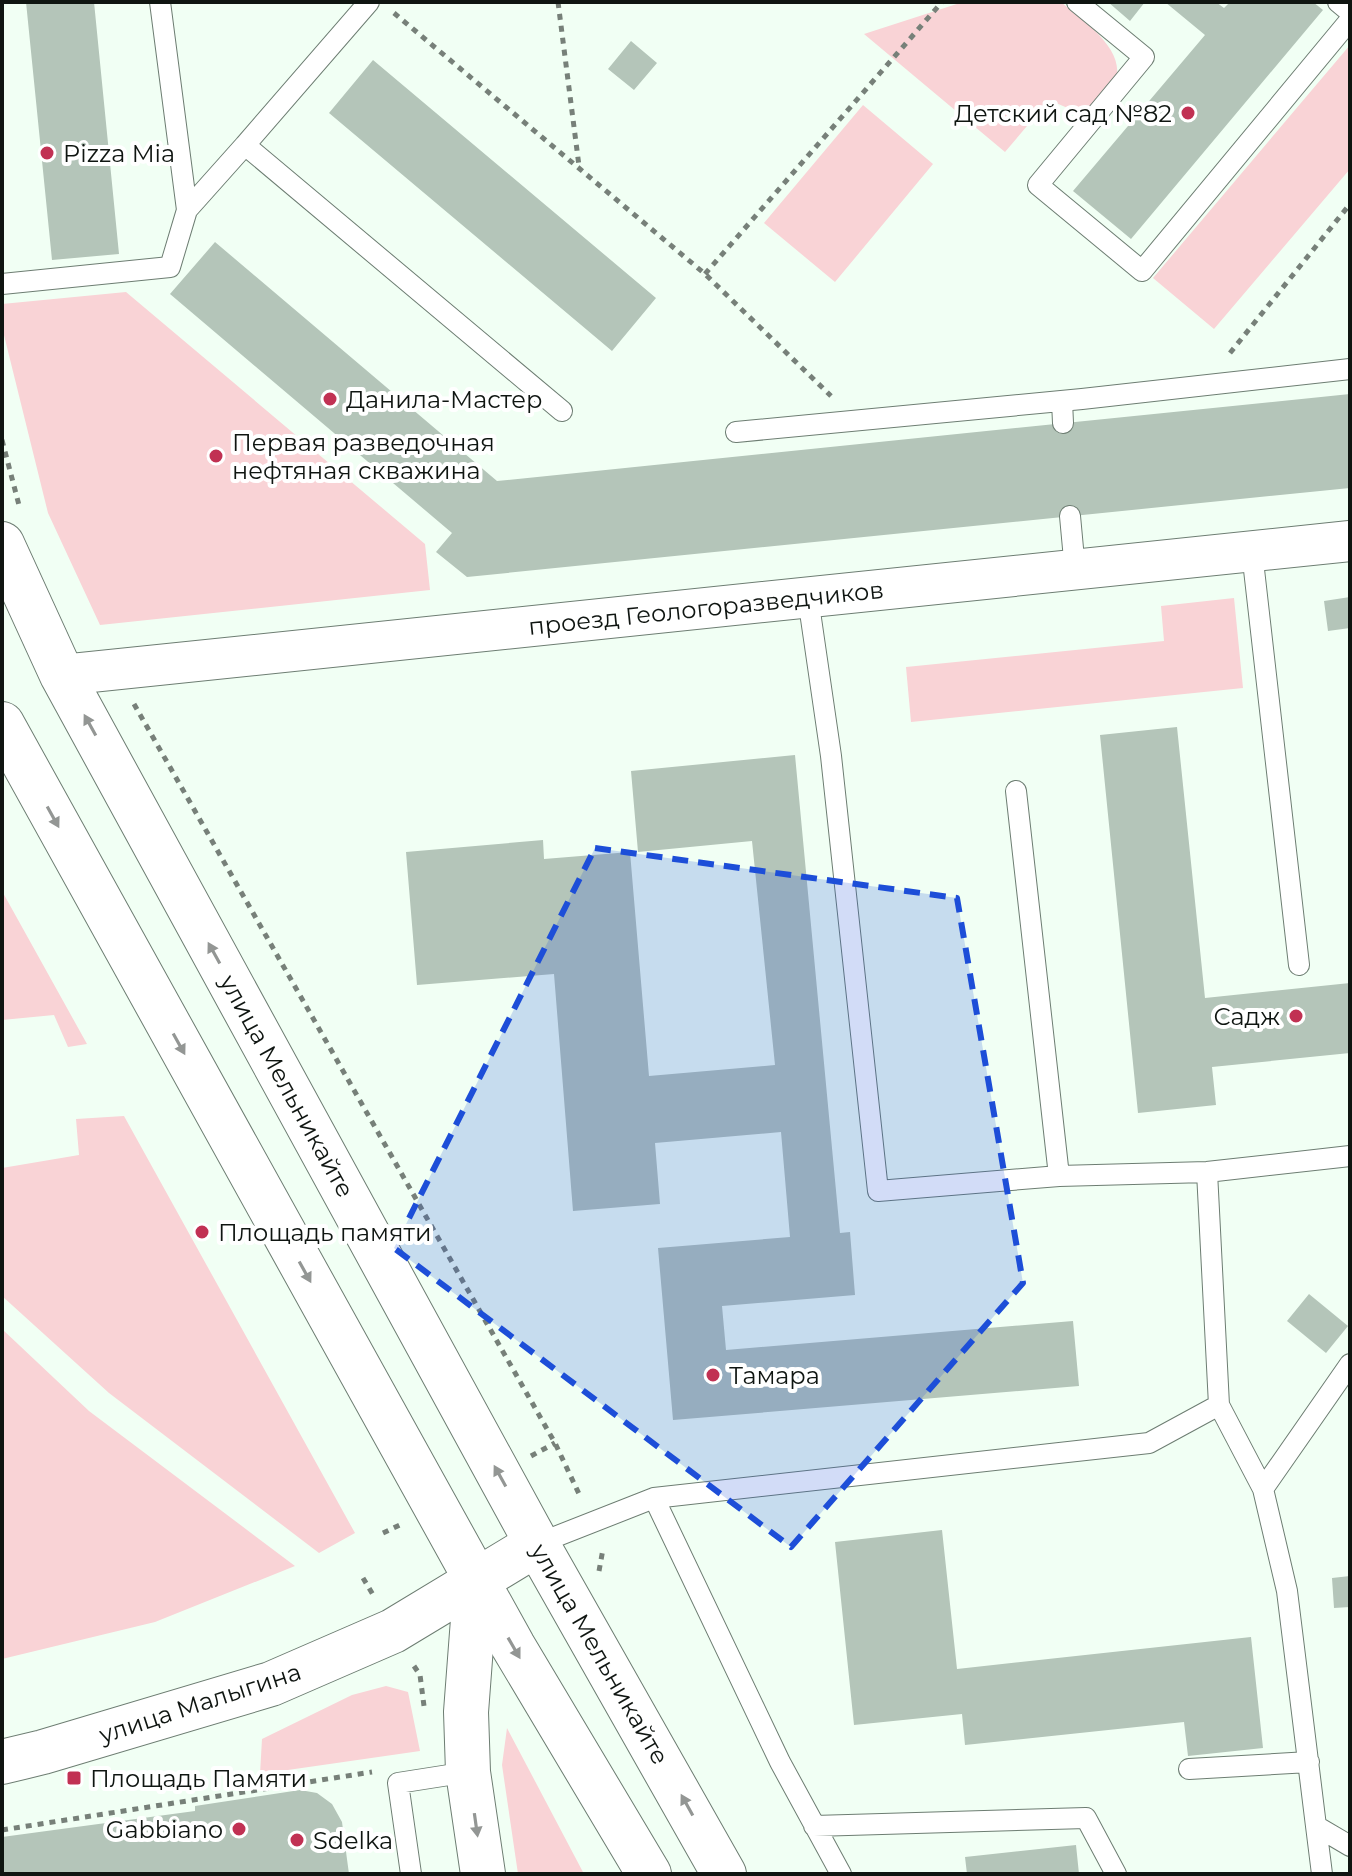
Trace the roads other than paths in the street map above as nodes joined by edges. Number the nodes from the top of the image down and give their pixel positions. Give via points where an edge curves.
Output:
1 (160, 2) edge
2 (369, 2) edge
3 (1077, 2) edge
4 (1338, 2) edge
5 (1350, 12) edge
6 (1350, 20) edge
7 (245, 145) junction
8 (187, 210) junction
9 (2, 284) edge
10 (1350, 369) edge
11 (1062, 401) junction
12 (562, 411) dead end
13 (1063, 423) dead end
14 (736, 432) dead end
15 (1070, 516) dead end
16 (13, 534) edge
17 (1350, 541) edge
18 (1252, 552) junction
19 (1075, 570) junction
20 (808, 598) junction
21 (79, 673) junction
22 (2, 724) edge
23 (1016, 791) dead end
24 (1299, 965) dead end
25 (1350, 1156) edge
26 (1207, 1172) junction
27 (1059, 1176) junction
28 (1350, 1364) edge
29 (1219, 1405) junction
30 (1263, 1489) junction
31 (654, 1498) junction
32 (537, 1544) junction
33 (476, 1580) junction
34 (2, 1762) edge
35 (1309, 1762) junction
36 (1189, 1769) dead end
37 (468, 1772) junction
38 (814, 1826) junction
39 (1316, 1826) junction
40 (1350, 1846) edge
41 (411, 1874) edge
42 (483, 1874) edge
43 (649, 1874) edge
44 (724, 1874) edge
45 (841, 1874) edge
46 (1116, 1874) edge
47 (1322, 1874) edge

1 - 8 lane
2 - 7 lane
3 - 6 lane via 1144,57 1038,185 1142,271
4 - 5 lane
7 - 8 lane
7 - 12 lane
8 - 9 lane via 170,267
10 - 11 lane
11 - 13 lane
11 - 14 lane
15 - 19 lane
16 - 21 main road, улица Мельникайте
17 - 18 street, проезд Геологоразведчиков
18 - 19 street, проезд Геологоразведчиков
18 - 24 lane
19 - 20 street, проезд Геологоразведчиков
20 - 21 street, проезд Геологоразведчиков
20 - 27 lane via 831,756 878,1191
32 -> 21 main road, улица Мельникайте
22 -> 33 main road
23 - 27 lane
25 - 26 lane
26 - 27 lane
26 - 29 lane
28 - 30 lane
29 - 30 lane
29 - 31 lane via 1149,1443
30 - 35 lane via 1287,1591
31 - 32 lane
31 - 38 lane
32 - 33 main road, улица Малыгина
44 -> 32 main road, улица Мельникайте
33 - 34 main road, улица Малыгина via 393,1631 271,1684
33 - 37 main road via 466,1712
33 -> 43 main road
35 - 36 lane
35 - 39 lane
37 - 41 lane via 398,1783
37 -> 42 main road
38 - 45 lane
38 - 46 lane via 1086,1818
39 - 40 lane
39 - 47 lane

